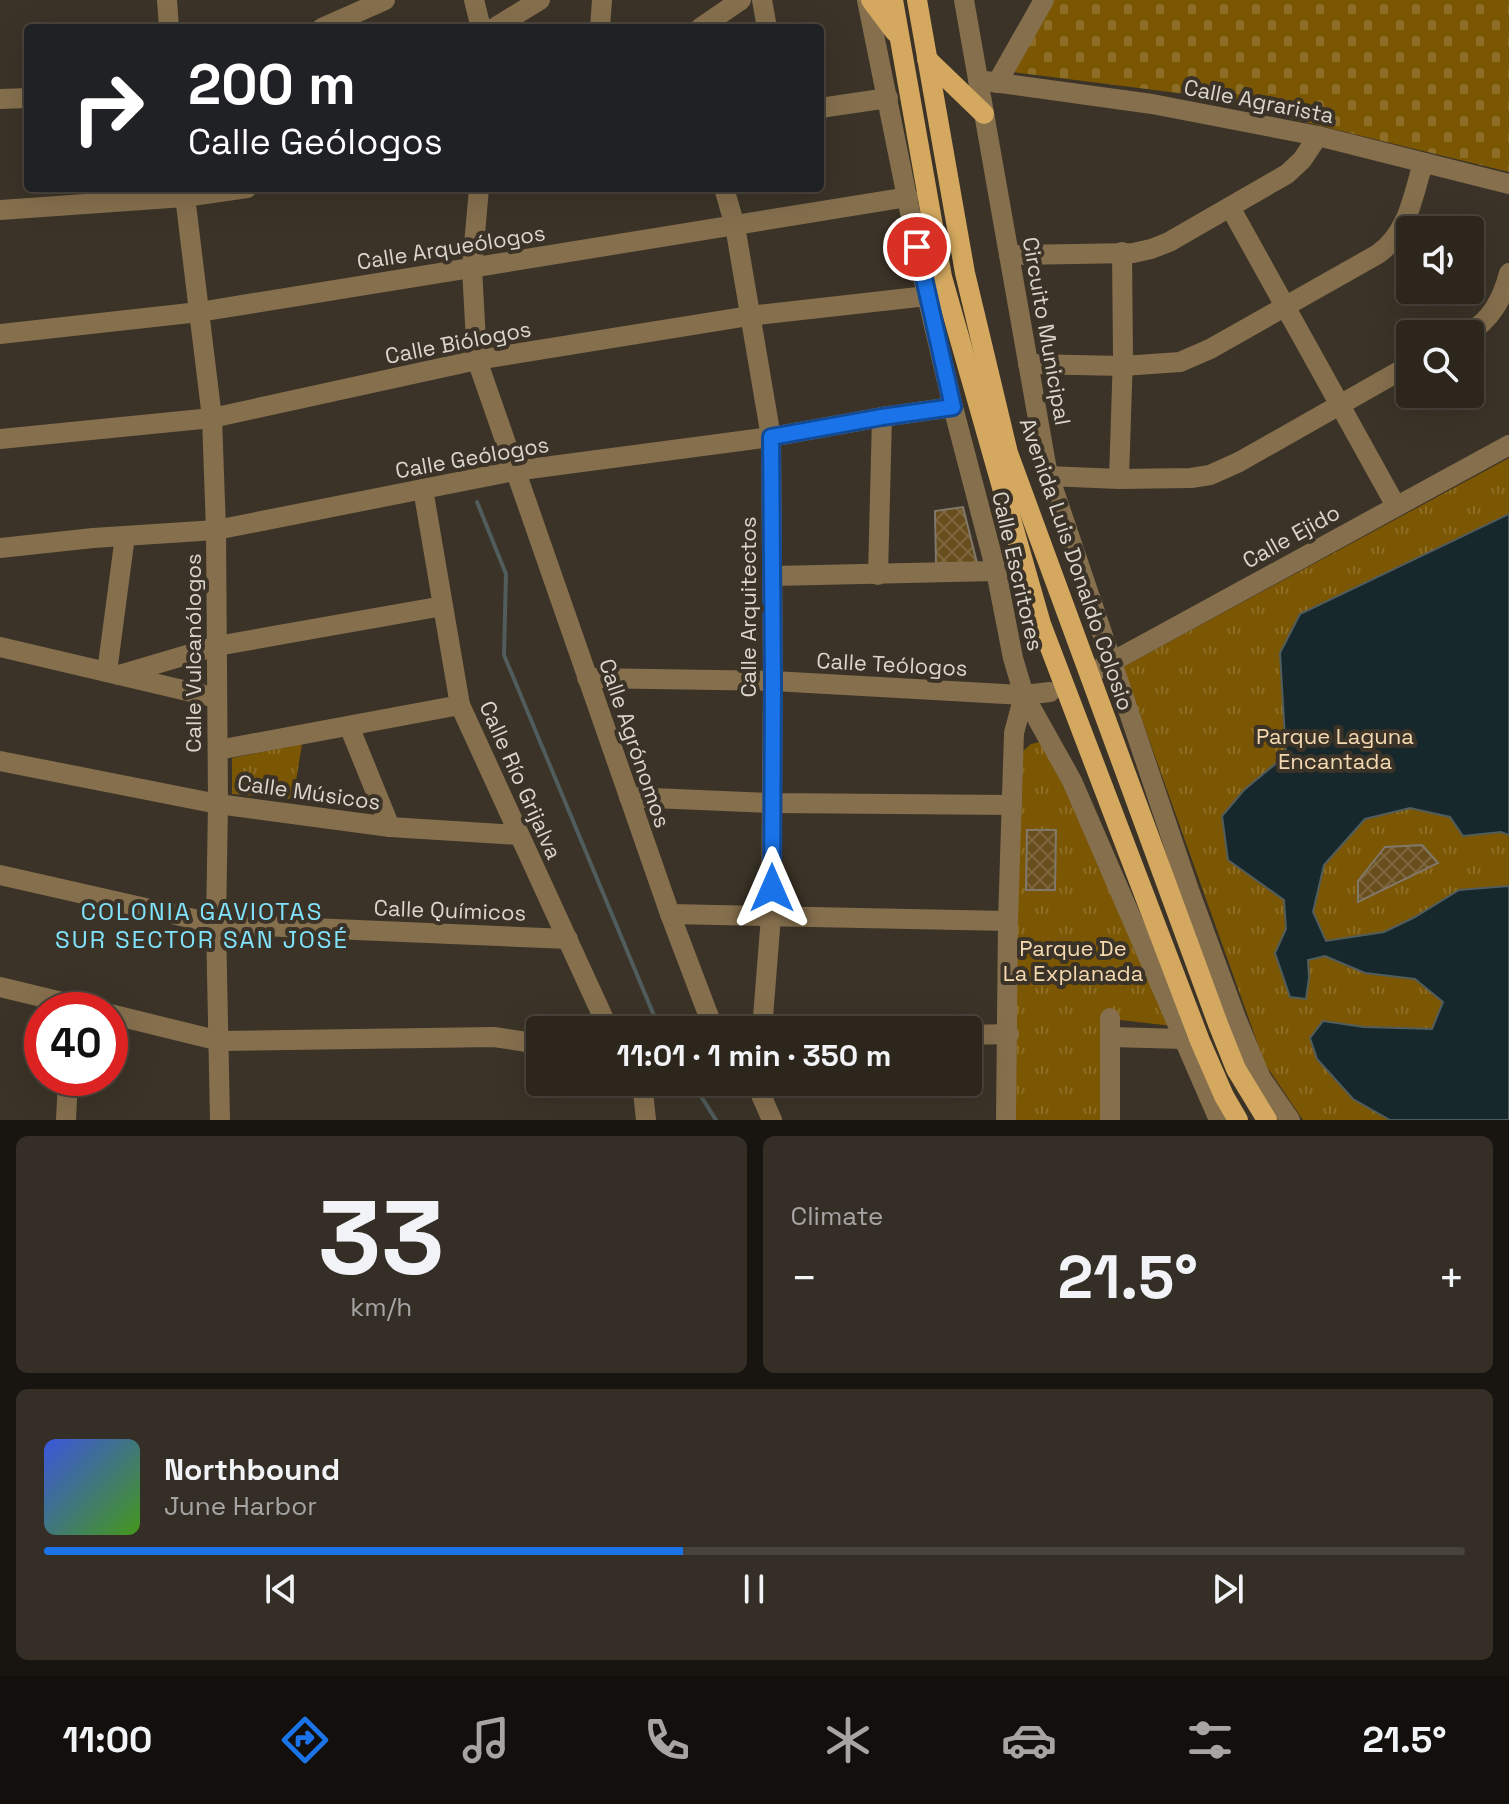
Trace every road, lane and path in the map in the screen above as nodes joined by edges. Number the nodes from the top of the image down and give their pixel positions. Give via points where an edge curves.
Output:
1 (167, 0) edge
2 (385, 0) edge
3 (474, 0) edge
4 (540, 0) edge
5 (602, 0) edge
6 (741, 0) edge
7 (762, 0) edge
8 (869, 0) edge
9 (893, 0) edge
10 (917, 0) edge
11 (964, 0) edge
12 (1044, 0) edge
13 (169, 24) edge
14 (336, 24) edge
15 (480, 24) edge
16 (501, 24) edge
17 (600, 24) edge
18 (706, 24) edge
19 (766, 24) edge
20 (900, 39) junction
21 (927, 59) junction
22 (988, 82) junction
23 (24, 98) edge
24 (888, 98) junction
25 (0, 99) edge
26 (824, 107) edge
27 (984, 114) junction
28 (1318, 136) junction
29 (1423, 163) junction
30 (1509, 184) edge
31 (185, 192) edge
32 (479, 192) edge
33 (725, 192) edge
34 (908, 197) junction
35 (1230, 207) junction
36 (0, 210) edge
37 (735, 226) junction
38 (1122, 252) junction
39 (1009, 255) junction
40 (472, 268) junction
41 (1509, 273) edge
42 (927, 296) junction
43 (1286, 305) junction
44 (199, 312) junction
45 (749, 316) junction
46 (1484, 320) edge
47 (0, 334) edge
48 (477, 360) junction
49 (1028, 364) junction
50 (1123, 366) junction
51 (1396, 373) edge
52 (1339, 404) junction
53 (953, 407) junction
54 (882, 417) junction
55 (212, 418) junction
56 (771, 437) junction
57 (0, 439) edge
58 (1509, 445) edge
59 (514, 471) junction
60 (1048, 476) junction
61 (1119, 479) junction
62 (423, 489) junction
63 (1396, 506) junction
64 (216, 530) junction
65 (125, 536) junction
66 (0, 548) edge
67 (996, 571) junction
68 (878, 575) junction
69 (773, 576) junction
70 (443, 606) junction
71 (217, 646) junction
72 (0, 647) edge
73 (1104, 667) junction
74 (113, 674) junction
75 (587, 678) junction
76 (773, 681) junction
77 (1050, 692) dead end
78 (1024, 695) junction
79 (217, 698) junction
80 (460, 705) junction
81 (349, 726) junction
82 (1043, 726) junction
83 (1014, 733) junction
84 (218, 750) junction
85 (0, 761) edge
86 (629, 797) junction
87 (772, 803) junction
88 (218, 804) junction
89 (1012, 805) junction
90 (390, 827) junction
91 (519, 835) junction
92 (0, 875) edge
93 (670, 914) junction
94 (771, 916) junction
95 (1008, 921) junction
96 (216, 924) junction
97 (568, 939) junction
98 (0, 987) edge
99 (24, 994) edge
100 (603, 1016) edge
101 (709, 1016) edge
102 (763, 1016) edge
103 (128, 1018) edge
104 (1009, 1034) junction
105 (982, 1035) edge
106 (1184, 1039) junction
107 (220, 1041) junction
108 (526, 1042) edge
109 (67, 1096) edge
110 (643, 1096) edge
111 (761, 1096) edge
112 (66, 1120) edge
113 (220, 1120) edge
114 (646, 1120) edge
115 (772, 1120) edge
116 (1006, 1120) edge
117 (1110, 1120) edge
118 (1219, 1120) edge
119 (1238, 1120) edge
120 (1267, 1120) edge
121 (1290, 1120) edge

1 - 13 street
2 - 14 street
3 - 15 street
4 - 16 street
5 - 17 street
6 - 18 street
7 - 19 street
8 - 20 main road
8 - 24 street, Calle Escritores
9 - 20 main road, Avenida Luis Donaldo Colosio
10 - 21 main road, Avenida Luis Donaldo Colosio
11 - 22 street, Circuito Municipal
12 - 22 street
20 - 119 main road, Avenida Luis Donaldo Colosio via 942,277 1041,624 1200,1041
21 - 27 main road
21 - 120 main road, Avenida Luis Donaldo Colosio via 965,273 1008,453 1218,1024 1236,1069
22 - 27 street, Circuito Municipal
22 - 28 street, Calle Agrarista via 1152,104
23 - 25 street
24 - 26 street
24 - 34 street, Calle Escritores
27 - 39 street, Circuito Municipal
28 - 29 street, Calle Agrarista
28 - 35 street via 1287,174
29 - 30 street, Calle Agrarista
29 - 43 street via 1405,221 1389,245
31 - 36 street
31 - 44 street, Calle Vulcanólogos
32 - 40 street
33 - 37 street, Calle Arquitectos
34 - 37 street, Calle Arqueólogos
34 - 42 street, Calle Escritores
35 - 38 street via 1160,246
35 - 43 street
37 - 40 street, Calle Arqueólogos
37 - 45 street, Calle Arquitectos
38 - 39 street
38 - 50 street
39 - 49 street, Circuito Municipal
40 - 44 street, Calle Arqueólogos
40 - 48 street, Calle Agrónomos
41 - 46 street via 1502,297
42 - 45 street, Calle Biólogos
42 - 53 street, Calle Escritores
43 - 50 street via 1190,358
43 - 52 street
44 - 47 street, Calle Arqueólogos
44 - 55 street, Calle Vulcanólogos
45 - 48 street, Calle Biólogos
45 - 56 street, Calle Arquitectos
48 - 55 street, Calle Biólogos
48 - 59 street, Calle Agrónomos
49 - 50 street
49 - 60 street, Circuito Municipal
50 - 61 street
51 - 52 street
52 - 61 street via 1210,475
52 - 63 street
53 - 54 street, Calle Geólogos
53 - 67 street, Calle Escritores
54 - 56 street, Calle Geólogos
54 - 68 street
55 - 57 street, Calle Biólogos
55 - 64 street, Calle Vulcanólogos
56 - 59 street, Calle Geólogos
56 - 69 street, Calle Arquitectos
58 - 63 street, Calle Ejido
59 - 62 street, Calle Geólogos
59 - 75 street, Calle Agrónomos
60 - 61 street
60 - 73 street, Circuito Municipal
62 - 64 street, Calle Geólogos
62 - 70 street, Calle Río Grijalva
63 - 73 street, Calle Ejido
64 - 65 street, Calle Geólogos
64 - 71 street, Calle Vulcanólogos
65 - 66 street, Calle Geólogos
65 - 74 street
67 - 68 street
67 - 78 street, Calle Escritores
68 - 69 street
69 - 76 street, Calle Arquitectos
70 - 71 street
70 - 80 street, Calle Río Grijalva
71 - 74 street
71 - 79 street, Calle Vulcanólogos
72 - 74 street
73 - 121 street, Avenida Luis Donaldo Colosio via 1249,1054
74 - 79 street
75 - 76 street, Calle Teólogos
75 - 86 street, Calle Agrónomos
76 - 78 street, Calle Teólogos
76 - 87 street, Calle Arquitectos
77 - 78 street, Calle Teólogos
78 - 82 street, Calle Escritores
78 - 83 street
79 - 84 street, Calle Vulcanólogos
80 - 81 street
80 - 91 street, Calle Río Grijalva
81 - 84 street
81 - 90 street
82 - 83 street
82 - 106 street, Calle Escritores
83 - 89 street
84 - 88 street, Calle Vulcanólogos
85 - 88 street, Calle Músicos
86 - 87 street
86 - 93 street, Calle Agrónomos
87 - 89 street
87 - 94 street, Calle Arquitectos
88 - 90 street, Calle Músicos
88 - 96 street, Calle Vulcanólogos
89 - 95 street
90 - 91 street, Calle Músicos
91 - 97 street, Calle Río Grijalva
92 - 96 street, Calle Químicos
93 - 94 street
93 - 101 street, Calle Agrónomos
94 - 95 street
94 - 102 street, Calle Arquitectos
95 - 104 street
96 - 97 street, Calle Químicos
96 - 107 street, Calle Vulcanólogos
97 - 100 street, Calle Río Grijalva
98 - 99 street
103 - 107 street
104 - 105 street
104 - 116 street
106 - 117 street via 1110,1028
106 - 118 street, Calle Escritores
107 - 108 street via 494,1037
107 - 113 street, Calle Vulcanólogos
109 - 112 street
110 - 114 street
111 - 115 street

